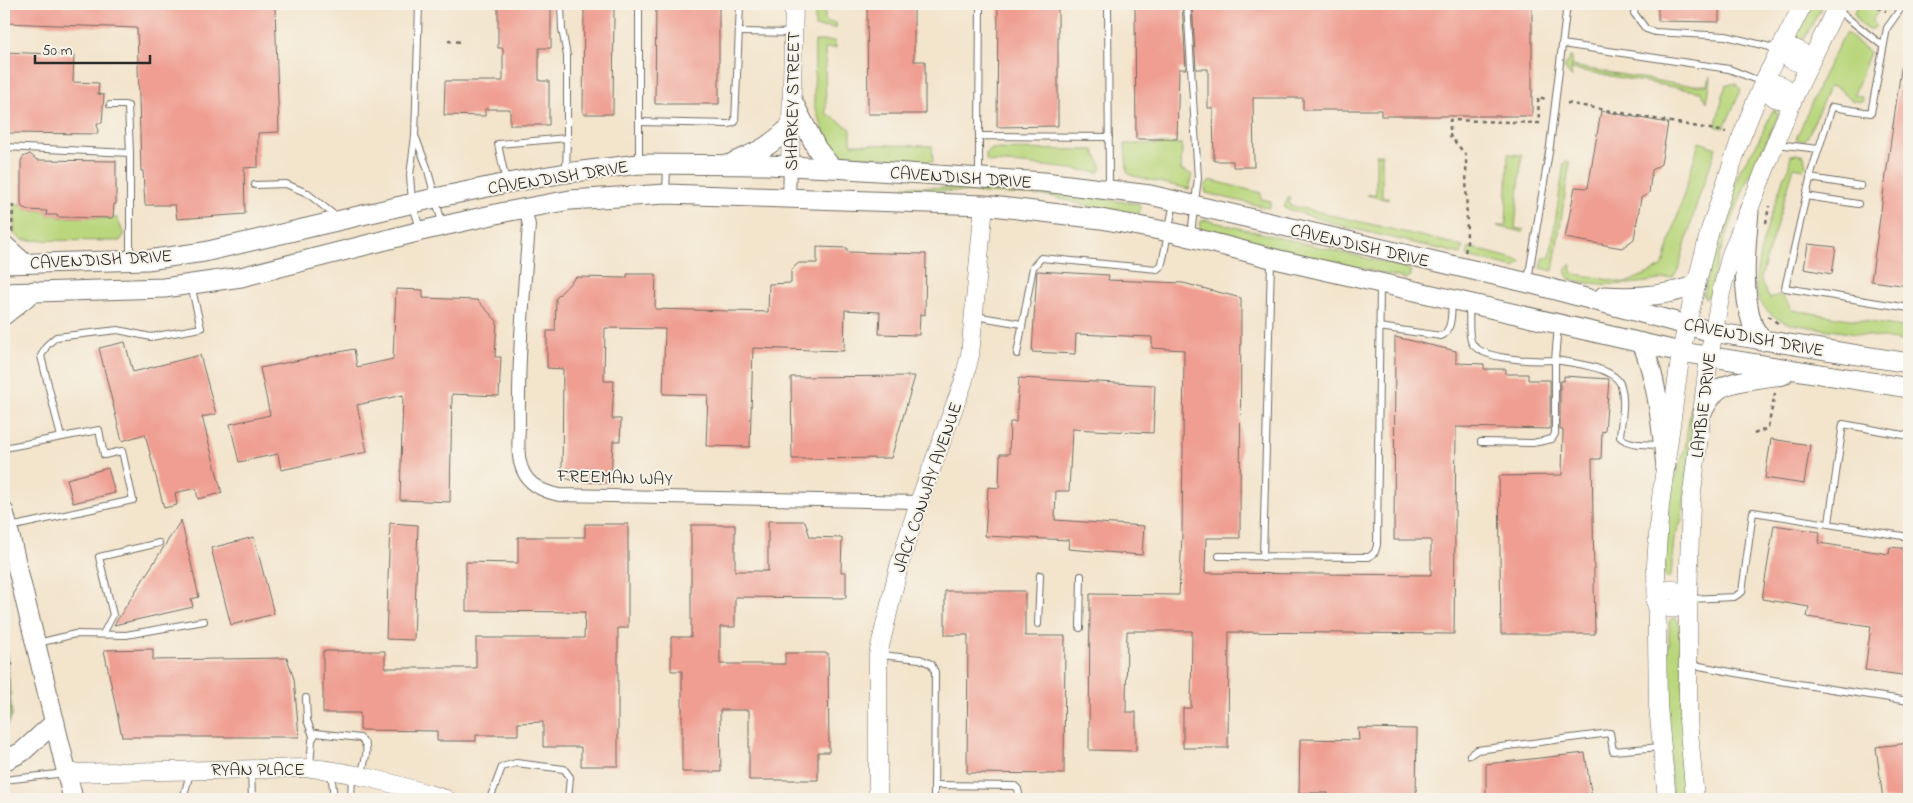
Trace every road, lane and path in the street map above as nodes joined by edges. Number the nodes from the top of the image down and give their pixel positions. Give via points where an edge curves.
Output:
1 (419, 4) edge
2 (561, 4) edge
3 (639, 4) edge
4 (740, 4) edge
5 (794, 4) edge
6 (980, 4) edge
7 (1108, 4) edge
8 (1187, 4) edge
9 (1567, 4) edge
10 (1635, 4) edge
11 (1803, 4) edge
12 (1904, 4) edge
13 (1837, 6) edge
14 (739, 32) junction
15 (793, 33) junction
16 (448, 41) dead end
17 (463, 42) dead end
18 (1562, 44) junction
19 (1883, 46) junction
20 (1779, 49) junction
21 (1809, 63) junction
22 (1763, 83) junction
23 (1794, 97) junction
24 (792, 100) junction
25 (110, 104) dead end
26 (639, 122) junction
27 (791, 126) junction
28 (415, 136) junction
29 (979, 136) junction
30 (1109, 137) junction
31 (567, 138) junction
32 (1774, 143) junction
33 (4, 147) edge
34 (1818, 149) junction
35 (130, 153) junction
36 (639, 164) junction
37 (667, 164) junction
38 (728, 165) junction
39 (790, 166) junction
40 (832, 168) junction
41 (566, 173) junction
42 (979, 177) junction
43 (1810, 178) junction
44 (507, 183) junction
45 (255, 185) dead end
46 (1861, 186) dead end
47 (1109, 189) junction
48 (666, 194) junction
49 (1806, 196) junction
50 (435, 198) junction
51 (789, 198) junction
52 (1174, 201) junction
53 (412, 204) junction
54 (1858, 204) dead end
55 (13, 205) dead end
56 (984, 205) junction
57 (1195, 206) junction
58 (525, 208) junction
59 (1749, 211) junction
60 (340, 220) junction
61 (443, 226) junction
62 (421, 231) junction
63 (1169, 232) junction
64 (1191, 237) junction
65 (7, 240) edge
66 (1271, 258) junction
67 (130, 260) junction
68 (24, 263) junction
69 (4, 264) edge
70 (1380, 283) junction
71 (1527, 283) junction
72 (191, 284) junction
73 (1696, 285) junction
74 (34, 291) junction
75 (4, 293) edge
76 (1575, 294) junction
77 (1460, 302) junction
78 (1909, 308) edge
79 (4, 316) edge
80 (975, 316) junction
81 (1022, 324) junction
82 (1558, 324) junction
83 (1686, 326) junction
84 (1379, 327) junction
85 (1714, 332) junction
86 (1762, 341) junction
87 (1642, 343) junction
88 (1682, 352) junction
89 (1017, 354) dead end
90 (1709, 357) junction
91 (1555, 360) junction
92 (1909, 363) edge
93 (1804, 372) junction
94 (1776, 384) dead end
95 (1909, 388) edge
96 (1702, 412) junction
97 (1754, 434) dead end
98 (1909, 436) edge
99 (61, 437) junction
100 (1481, 442) dead end
101 (1666, 445) junction
102 (4, 448) edge
103 (1666, 466) joint
104 (919, 502) junction
105 (5, 520) edge
106 (1829, 523) junction
107 (1909, 537) edge
108 (159, 543) dead end
109 (1219, 556) dead end
110 (1263, 557) junction
111 (1040, 575) dead end
112 (1082, 576) dead end
113 (1688, 599) junction
114 (1655, 601) junction
115 (204, 621) dead end
116 (1038, 624) dead end
117 (1080, 628) dead end
118 (103, 634) junction
119 (34, 644) junction
120 (878, 655) junction
121 (1686, 663) junction
122 (13, 664) dead end
123 (4, 667) edge
124 (306, 698) dead end
125 (1909, 701) edge
126 (55, 722) junction
127 (313, 736) junction
128 (1662, 746) junction
129 (1470, 755) dead end
130 (4, 761) edge
131 (310, 768) junction
132 (192, 769) junction
133 (251, 769) junction
134 (331, 770) junction
135 (67, 773) junction
136 (356, 775) junction
137 (4, 780) edge
138 (934, 785) junction
139 (73, 799) edge
140 (182, 799) edge
141 (252, 799) edge
142 (334, 799) edge
143 (352, 799) edge
144 (446, 799) edge
145 (490, 799) edge
146 (568, 799) edge
147 (878, 799) edge
148 (934, 799) edge
149 (1020, 799) edge
150 (1667, 799) edge
151 (1695, 799) edge

1 - 28 lane
2 - 31 lane via 567,56
3 - 26 lane
4 - 14 lane
5 - 15 main road, SHARKEY STREET
6 - 29 lane
7 - 30 lane
8 - 57 lane via 1198,178
9 - 18 lane
10 - 20 lane via 1634,13 1646,29 1655,32 1726,36
11 - 20 main road, LAMBIE DRIVE
12 - 19 lane via 1887,28
13 - 19 lane
13 - 21 main road, LAMBIE DRIVE
14 - 15 lane
14 - 26 lane via 735,122
15 - 24 main road, SHARKEY STREET
16 - 17 path
18 - 22 lane via 1729,69
18 - 71 lane via 1550,146
19 - 34 lane via 1871,113 1832,107
20 - 21 main road via 1793,61
20 - 22 main road, LAMBIE DRIVE
21 - 23 main road, LAMBIE DRIVE
22 - 23 main road via 1783,86
22 - 73 main road, LAMBIE DRIVE via 1710,230
23 - 32 main road, LAMBIE DRIVE
24 - 27 main road, SHARKEY STREET
24 - 40 main road via 819,151
25 - 35 lane via 128,106
26 - 36 lane
27 - 38 main road via 765,149
27 - 39 main road, SHARKEY STREET
28 - 50 lane
28 - 53 lane via 410,175
29 - 30 lane
29 - 42 lane
30 - 47 lane
31 - 41 lane
31 - 44 lane via 498,144
32 - 34 lane
32 - 59 main road, LAMBIE DRIVE
33 - 35 lane
34 - 43 lane
35 - 67 lane
36 - 37 main road, CAVENDISH DRIVE
36 - 41 main road, CAVENDISH DRIVE
37 - 38 main road, CAVENDISH DRIVE
37 - 48 lane
38 - 39 main road, CAVENDISH DRIVE
39 - 40 main road, CAVENDISH DRIVE
39 - 51 street, SHARKEY STREET
40 - 42 main road, CAVENDISH DRIVE
41 - 44 main road, CAVENDISH DRIVE
42 - 47 main road, CAVENDISH DRIVE
43 - 46 lane
43 - 49 lane
44 - 50 main road, CAVENDISH DRIVE
45 - 60 lane via 286,184 307,193
47 - 52 main road, CAVENDISH DRIVE
48 - 51 main road, CAVENDISH DRIVE
48 - 58 main road, CAVENDISH DRIVE via 570,200
49 - 54 lane
49 - 78 lane via 1785,288
50 - 53 main road, CAVENDISH DRIVE
50 - 61 lane
51 - 56 main road, CAVENDISH DRIVE
52 - 57 main road, CAVENDISH DRIVE
52 - 63 lane
53 - 60 main road, CAVENDISH DRIVE
53 - 62 lane
55 - 65 path
56 - 63 main road, CAVENDISH DRIVE via 1101,219
56 - 80 main road, JACK CONWAY AVENUE
57 - 64 lane
57 - 71 main road, CAVENDISH DRIVE
58 - 61 main road, CAVENDISH DRIVE
58 - 104 street, FREEMAN WAY via 528,225 518,371 519,456 523,472 535,485 559,495
59 - 85 main road, LAMBIE DRIVE via 1731,254
59 - 86 main road via 1746,282 1752,324
60 - 67 main road, CAVENDISH DRIVE via 204,252
61 - 62 main road, CAVENDISH DRIVE
62 - 72 main road, CAVENDISH DRIVE via 241,277
63 - 64 main road, CAVENDISH DRIVE
63 - 81 lane via 1164,259 1157,269 1041,258 1033,267
64 - 66 main road, CAVENDISH DRIVE
65 - 68 main road
66 - 70 main road, CAVENDISH DRIVE
66 - 110 lane
67 - 68 main road, CAVENDISH DRIVE
68 - 69 main road, CAVENDISH DRIVE
70 - 77 main road, CAVENDISH DRIVE
70 - 84 lane
71 - 76 main road, CAVENDISH DRIVE
72 - 74 main road, CAVENDISH DRIVE via 164,288
72 - 99 lane via 200,328 151,337 118,330 56,337 47,345 41,356
73 - 76 main road via 1663,294 1618,297
73 - 83 main road, LAMBIE DRIVE
74 - 75 main road, CAVENDISH DRIVE
74 - 79 main road
76 - 83 main road, CAVENDISH DRIVE
77 - 82 main road, CAVENDISH DRIVE
77 - 84 lane via 1449,329 1441,336
77 - 91 lane via 1471,342 1477,349 1531,362
80 - 81 lane
80 - 104 main road, JACK CONWAY AVENUE via 963,383
81 - 89 lane
82 - 87 main road, CAVENDISH DRIVE
82 - 91 lane
83 - 85 main road, CAVENDISH DRIVE
83 - 88 main road, LAMBIE DRIVE
84 - 110 lane via 1376,552 1369,557
85 - 86 main road, CAVENDISH DRIVE
85 - 90 main road, LAMBIE DRIVE
86 - 92 main road, CAVENDISH DRIVE
87 - 88 main road, CAVENDISH DRIVE
87 - 101 main road via 1651,369
88 - 90 main road, CAVENDISH DRIVE
88 - 101 main road, LAMBIE DRIVE
90 - 93 main road, CAVENDISH DRIVE
90 - 96 main road, LAMBIE DRIVE
91 - 100 lane via 1555,434 1552,439
91 - 101 lane via 1612,373 1621,385 1620,437 1623,441
93 - 95 main road, CAVENDISH DRIVE
93 - 96 main road via 1721,388
94 - 97 path via 1768,428
96 - 113 main road, LAMBIE DRIVE via 1691,500
98 - 106 lane via 1843,424
99 - 102 lane
99 - 105 lane via 99,430 104,455 122,451 133,500
101 - 103 main road
103 - 114 main road, LAMBIE DRIVE via 1659,514
104 - 120 main road, JACK CONWAY AVENUE via 899,566
105 - 119 main road
106 - 107 lane
106 - 113 lane via 1753,512 1742,592 1734,598
108 - 118 lane via 99,557 113,616
109 - 110 lane
111 - 116 lane
112 - 117 lane
113 - 114 main road via 1672,589
113 - 121 main road, LAMBIE DRIVE
114 - 128 main road, LAMBIE DRIVE
115 - 118 lane via 126,635
118 - 119 lane via 75,634
119 - 126 main road
120 - 138 lane via 920,659 931,664 935,672
120 - 147 main road, JACK CONWAY AVENUE
121 - 125 lane
121 - 151 main road, LAMBIE DRIVE
122 - 123 path
124 - 127 lane via 307,720
126 - 130 main road via 22,752
126 - 135 main road
127 - 131 lane
127 - 136 lane via 320,732 364,741 367,748
128 - 129 lane via 1613,751 1610,733 1477,750
128 - 150 main road, LAMBIE DRIVE
131 - 133 main road, RYAN PLACE
131 - 134 main road, RYAN PLACE
132 - 133 main road, RYAN PLACE
132 - 135 main road, RYAN PLACE
132 - 140 lane
133 - 141 lane
134 - 136 main road, RYAN PLACE
134 - 142 lane
135 - 137 lane
135 - 139 main road
136 - 143 lane
136 - 144 main road, RYAN PLACE
138 - 148 lane
138 - 149 lane via 1015,786
145 - 146 lane via 502,767 516,763 564,769 570,777

